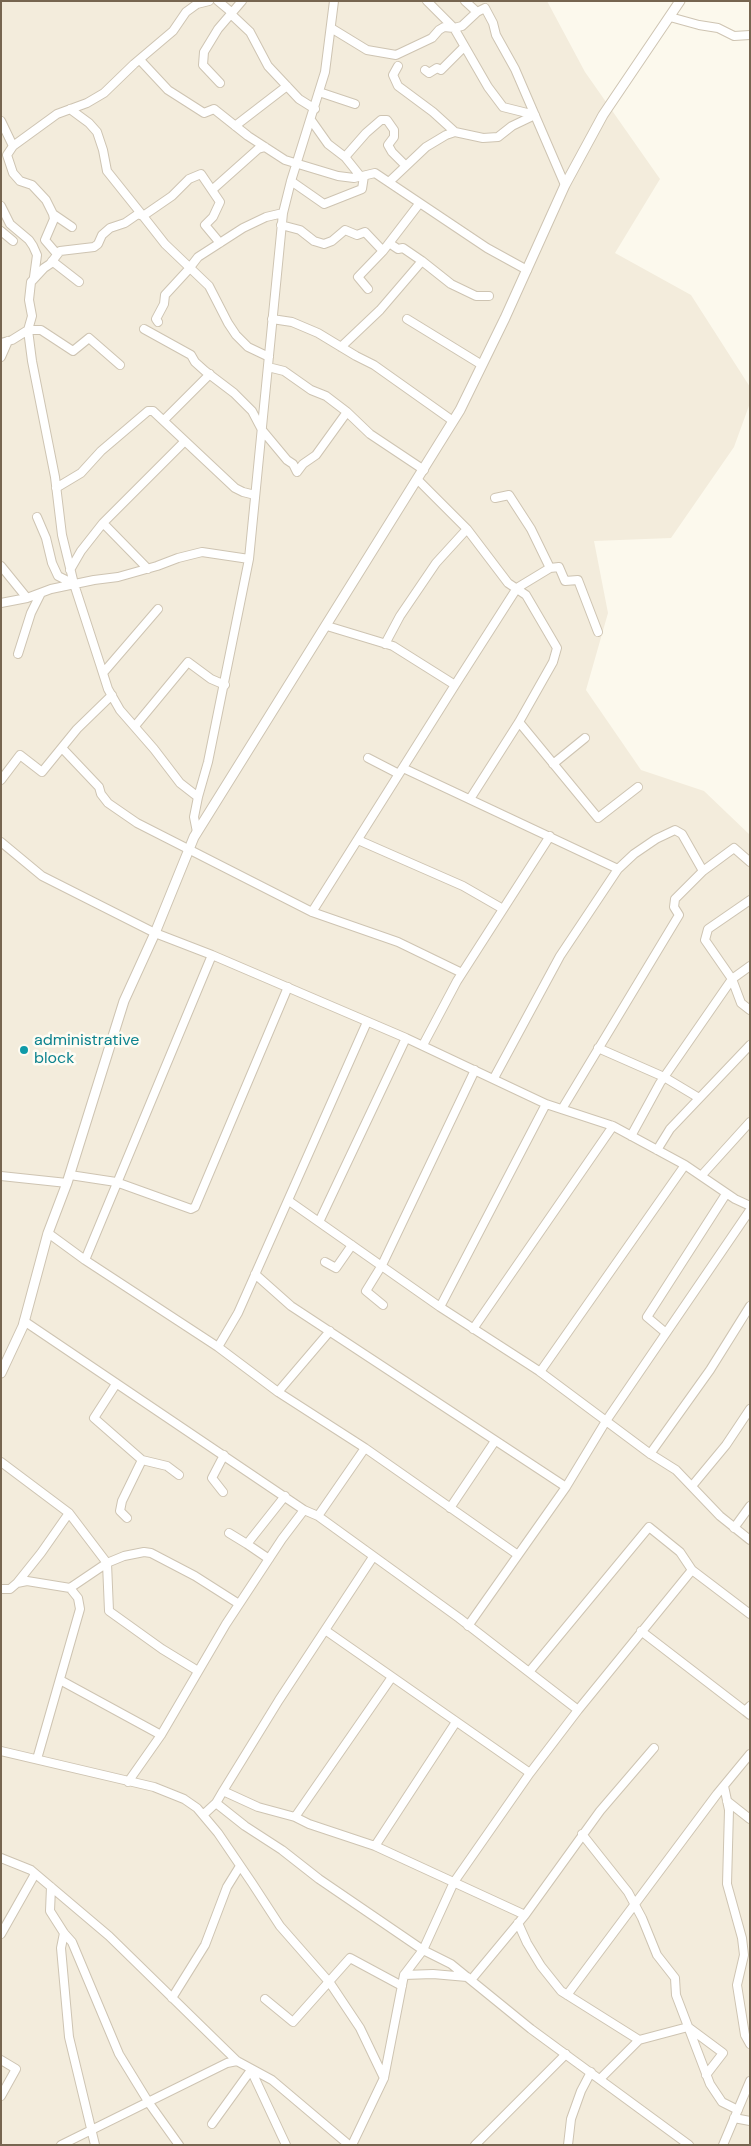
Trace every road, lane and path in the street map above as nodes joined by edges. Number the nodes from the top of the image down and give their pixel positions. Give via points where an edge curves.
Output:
1 (209, 1) edge
2 (218, 1) edge
3 (242, 1) edge
4 (334, 1) edge
5 (427, 1) edge
6 (465, 1) edge
7 (488, 1) edge
8 (680, 1) edge
9 (198, 3) edge
10 (477, 12) junction
11 (488, 12) junction
12 (232, 14) junction
13 (670, 17) junction
14 (331, 28) junction
15 (454, 28) junction
16 (750, 35) edge
17 (464, 47) junction
18 (140, 60) junction
19 (398, 66) dead end
20 (425, 70) dead end
21 (220, 83) dead end
22 (287, 86) junction
23 (320, 92) junction
24 (355, 104) dead end
25 (70, 109) junction
26 (315, 109) junction
27 (534, 115) junction
28 (311, 120) junction
29 (1, 122) edge
30 (235, 126) junction
31 (455, 132) junction
32 (13, 146) junction
33 (265, 147) junction
34 (7, 155) junction
35 (346, 156) junction
36 (1, 163) edge
37 (297, 163) junction
38 (406, 166) junction
39 (363, 177) junction
40 (290, 181) junction
41 (389, 182) junction
42 (566, 185) junction
43 (212, 190) junction
44 (419, 204) junction
45 (1, 207) edge
46 (283, 213) junction
47 (53, 214) junction
48 (143, 216) junction
49 (281, 225) junction
50 (72, 227) dead end
51 (1, 231) edge
52 (13, 241) dead end
53 (220, 242) junction
54 (389, 243) junction
55 (383, 251) junction
56 (57, 254) junction
57 (52, 261) junction
58 (422, 261) junction
59 (190, 266) junction
60 (527, 270) junction
61 (34, 277) junction
62 (79, 282) dead end
63 (368, 289) dead end
64 (489, 296) dead end
65 (272, 319) junction
66 (407, 319) dead end
67 (158, 322) dead end
68 (144, 329) dead end
69 (28, 330) junction
70 (4, 342) edge
71 (342, 347) junction
72 (1, 357) edge
73 (269, 357) junction
74 (120, 365) dead end
75 (482, 365) junction
76 (268, 367) junction
77 (210, 374) junction
78 (347, 412) junction
79 (164, 420) junction
80 (453, 421) junction
81 (262, 430) junction
82 (185, 441) junction
83 (424, 470) junction
84 (418, 480) junction
85 (56, 488) junction
86 (255, 495) junction
87 (495, 498) dead end
88 (37, 517) dead end
89 (103, 523) junction
90 (467, 529) junction
91 (249, 560) junction
92 (1, 566) edge
93 (550, 568) junction
94 (148, 569) junction
95 (70, 570) junction
96 (74, 584) junction
97 (517, 588) junction
98 (41, 593) junction
99 (27, 598) junction
100 (1, 603) edge
101 (158, 610) dead end
102 (327, 626) junction
103 (598, 632) dead end
104 (385, 644) junction
105 (18, 654) dead end
106 (103, 673) junction
107 (225, 685) junction
108 (454, 685) junction
109 (112, 695) junction
110 (519, 722) junction
111 (135, 726) junction
112 (585, 738) dead end
113 (62, 748) junction
114 (368, 758) dead end
115 (553, 764) junction
116 (401, 771) junction
117 (1, 780) edge
118 (638, 787) dead end
119 (198, 797) junction
120 (470, 799) junction
121 (197, 832) junction
122 (550, 836) junction
123 (358, 840) junction
124 (1, 842) edge
125 (190, 850) junction
126 (750, 862) edge
127 (618, 869) junction
128 (703, 871) junction
129 (750, 900) edge
130 (503, 909) junction
131 (312, 912) junction
132 (155, 933) junction
133 (212, 955) junction
134 (750, 966) edge
135 (462, 973) junction
136 (732, 978) junction
137 (288, 988) junction
138 (750, 1010) edge
139 (367, 1022) junction
140 (406, 1038) junction
141 (423, 1045) junction
142 (750, 1045) edge
143 (598, 1048) junction
144 (475, 1070) junction
145 (664, 1077) junction
146 (494, 1078) junction
147 (699, 1098) junction
148 (546, 1104) junction
149 (562, 1109) junction
150 (750, 1122) edge
151 (613, 1126) junction
152 (631, 1136) junction
153 (658, 1150) junction
154 (685, 1165) junction
155 (702, 1175) junction
156 (1, 1176) edge
157 (69, 1179) junction
158 (116, 1182) junction
159 (726, 1194) junction
160 (289, 1201) junction
161 (750, 1206) edge
162 (750, 1210) edge
163 (319, 1222) junction
164 (48, 1233) junction
165 (352, 1244) junction
166 (86, 1260) junction
167 (325, 1262) dead end
168 (382, 1265) junction
169 (255, 1274) junction
170 (383, 1304) dead end
171 (750, 1306) edge
172 (440, 1307) junction
173 (24, 1321) junction
174 (473, 1329) junction
175 (330, 1331) junction
176 (666, 1333) junction
177 (218, 1347) junction
178 (540, 1372) junction
179 (1, 1373) edge
180 (116, 1384) junction
181 (278, 1392) junction
182 (750, 1409) edge
183 (606, 1421) junction
184 (496, 1441) junction
185 (365, 1448) junction
186 (650, 1454) junction
187 (224, 1455) junction
188 (142, 1460) junction
189 (1, 1462) edge
190 (178, 1475) dead end
191 (692, 1486) junction
192 (566, 1487) junction
193 (223, 1492) dead end
194 (285, 1496) junction
195 (750, 1506) edge
196 (450, 1508) junction
197 (304, 1510) junction
198 (69, 1513) junction
199 (318, 1516) junction
200 (127, 1518) dead end
201 (734, 1528) junction
202 (229, 1533) dead end
203 (750, 1540) edge
204 (247, 1544) junction
205 (518, 1555) junction
206 (373, 1557) junction
207 (269, 1559) junction
208 (107, 1563) junction
209 (692, 1570) junction
210 (18, 1582) junction
211 (70, 1588) junction
212 (2, 1590) edge
213 (239, 1604) junction
214 (750, 1614) edge
215 (468, 1626) junction
216 (325, 1630) junction
217 (641, 1631) junction
218 (198, 1671) junction
219 (529, 1672) junction
220 (392, 1677) junction
221 (60, 1680) junction
222 (578, 1710) junction
223 (748, 1710) edge
224 (456, 1722) junction
225 (161, 1736) junction
226 (654, 1748) dead end
227 (1, 1751) edge
228 (750, 1754) edge
229 (37, 1759) junction
230 (530, 1773) junction
231 (128, 1782) junction
232 (724, 1786) junction
233 (222, 1791) junction
234 (717, 1794) junction
235 (727, 1801) junction
236 (216, 1803) junction
237 (203, 1815) junction
238 (295, 1817) junction
239 (750, 1819) edge
240 (582, 1834) junction
241 (374, 1846) junction
242 (1, 1858) edge
243 (240, 1866) junction
244 (35, 1874) junction
245 (454, 1882) junction
246 (51, 1887) junction
247 (635, 1904) junction
248 (525, 1915) junction
249 (518, 1923) junction
250 (64, 1933) junction
251 (1, 1934) edge
252 (423, 1950) junction
253 (404, 1975) junction
254 (469, 1979) junction
255 (329, 1982) junction
256 (402, 1986) junction
257 (567, 1995) junction
258 (172, 1998) junction
259 (265, 1999) dead end
260 (688, 2027) junction
261 (639, 2040) junction
262 (750, 2044) edge
263 (566, 2054) junction
264 (1, 2060) edge
265 (237, 2061) junction
266 (251, 2070) junction
267 (591, 2072) junction
268 (706, 2075) junction
269 (384, 2078) junction
270 (600, 2078) junction
271 (750, 2081) edge
272 (1, 2096) edge
273 (149, 2103) junction
274 (738, 2110) junction
275 (734, 2118) junction
276 (750, 2121) edge
277 (212, 2124) dead end
278 (90, 2130) junction
279 (61, 2145) edge
280 (95, 2145) edge
281 (179, 2145) edge
282 (286, 2145) edge
283 (350, 2145) edge
284 (475, 2145) edge
285 (568, 2145) edge
286 (689, 2145) edge
287 (723, 2145) edge

1 - 9 street
2 - 12 street
3 - 12 street
4 - 14 street
5 - 15 street
6 - 10 street
7 - 11 street
8 - 13 street
9 - 18 street
10 - 11 street via 483,8
10 - 15 street via 462,26
11 - 27 street
12 - 21 street via 204,52 203,65
12 - 22 street via 250,32 268,66
13 - 16 street via 718,28 734,36
13 - 42 street via 603,115
14 - 15 street via 367,50 396,55 426,42 444,27
14 - 23 street
15 - 17 street
17 - 20 street via 441,70 437,68 429,73
17 - 27 street via 503,106
18 - 25 street via 104,93
18 - 30 street via 168,90 204,113 214,109
19 - 31 street via 393,75 398,86
22 - 26 street
22 - 30 street
23 - 24 street
23 - 26 street
25 - 32 street via 57,114
25 - 48 street via 97,132 107,171
26 - 28 street
27 - 31 street via 498,137 483,138
27 - 42 street
28 - 35 street via 328,144
28 - 37 street
29 - 32 street
30 - 33 street
31 - 38 street via 426,147
32 - 34 street
33 - 37 street via 285,160
33 - 43 street via 258,149
34 - 36 street
34 - 47 street via 12,173 46,200
35 - 38 street via 366,133 381,120 387,120 394,130 394,137 388,145
35 - 39 street
37 - 39 street via 338,176
37 - 40 street
38 - 41 street
39 - 40 street via 362,189 324,204
39 - 41 street via 375,174
40 - 46 street
41 - 44 street
42 - 60 street
43 - 48 street via 201,174 189,179 172,196
43 - 53 street via 220,202 205,225
44 - 54 street
44 - 60 street
45 - 61 street via 10,224 33,246 37,255
46 - 49 street
46 - 53 street via 266,217
47 - 50 street
47 - 56 street via 45,240
48 - 56 street via 138,214 110,228 94,247 63,250
48 - 59 street via 165,244
49 - 55 street via 300,230 314,242 324,244 345,230 358,235 365,232
49 - 65 street
51 - 52 street
53 - 59 street
54 - 55 street
54 - 58 street via 398,249 404,248
55 - 63 street via 358,277
56 - 57 street
57 - 61 street
57 - 62 street
58 - 64 street via 451,284 476,296
58 - 71 street via 380,310
59 - 67 street via 165,295 156,319
59 - 73 street via 209,286 236,335 248,347
60 - 75 street
61 - 69 street via 28,300 32,316
65 - 71 street via 292,322
65 - 73 street
66 - 75 street
68 - 77 street via 191,354 195,362
69 - 70 street
69 - 74 street via 41,330 73,351 89,338
69 - 85 street
70 - 72 street
71 - 80 street via 374,365
73 - 76 street
75 - 80 street
76 - 78 street via 284,371
76 - 81 street
77 - 79 street
77 - 81 street via 252,411
78 - 81 street via 316,455 297,472
78 - 83 street via 370,434
79 - 82 street
79 - 85 street via 148,411 101,451 81,474
80 - 83 street
81 - 86 street
82 - 86 street via 235,488
82 - 89 street
83 - 84 street
84 - 90 street
84 - 102 street
85 - 95 street
86 - 91 street
87 - 93 street via 509,495 531,529
88 - 96 street via 58,576
89 - 94 street
89 - 95 street
90 - 97 street via 502,576
90 - 104 street via 436,563
91 - 94 street via 202,552
91 - 107 street
92 - 99 street
93 - 97 street
93 - 103 street via 559,567 565,581 578,580
94 - 96 street
95 - 96 street
96 - 98 street
96 - 106 street
97 - 108 street
97 - 110 street via 526,595 556,648 553,662
98 - 99 street
98 - 105 street
99 - 100 street
101 - 106 street
102 - 104 street
102 - 121 street
104 - 108 street
106 - 109 street
107 - 111 street via 210,679 188,662
107 - 119 street
108 - 116 street
109 - 111 street via 120,710
109 - 113 street
110 - 115 street
110 - 120 street
111 - 119 street via 180,783
112 - 115 street
113 - 117 street via 42,772 20,755
113 - 125 street via 99,787 108,803 137,823
114 - 116 street
115 - 118 street via 598,818
116 - 120 street
116 - 123 street
119 - 121 street via 194,817
120 - 122 street
121 - 125 street
122 - 127 street
122 - 130 street
123 - 130 street via 463,886
123 - 131 street
124 - 132 street via 42,876
125 - 131 street
125 - 132 street
126 - 128 street via 734,848
127 - 128 street via 656,839 676,830 682,834
127 - 146 street via 560,956
128 - 143 street via 675,899 674,907 679,915
129 - 136 street via 708,929 705,940
130 - 135 street
131 - 135 street via 398,942
132 - 133 street
132 - 157 street via 124,1001
133 - 137 street
133 - 158 street
134 - 136 street
135 - 141 street
136 - 138 street via 742,1003
136 - 145 street
137 - 139 street
137 - 158 street via 195,1207 190,1210
139 - 140 street
139 - 160 street
140 - 141 street
140 - 163 street
141 - 144 street
142 - 147 street
143 - 145 street
143 - 149 street
144 - 146 street
144 - 168 street
145 - 147 street
145 - 152 street
146 - 148 street
147 - 153 street via 670,1130
148 - 149 street
148 - 172 street
149 - 151 street
150 - 155 street
151 - 152 street
151 - 174 street
152 - 153 street
153 - 154 street
154 - 155 street
154 - 178 street
155 - 159 street
156 - 157 street
157 - 158 street
157 - 164 street
158 - 166 street
159 - 161 street
159 - 176 street via 647,1317
160 - 163 street
160 - 169 street
162 - 176 street
163 - 165 street
164 - 166 street
164 - 173 street
165 - 167 street via 336,1268
165 - 168 street
166 - 177 street
168 - 170 street via 366,1291
168 - 172 street
169 - 175 street via 291,1306
169 - 177 street
171 - 186 street via 710,1370
172 - 174 street
173 - 179 street
173 - 180 street
174 - 178 street
175 - 181 street
175 - 184 street
176 - 183 street
177 - 181 street
178 - 183 street
180 - 187 street
180 - 188 street via 94,1418
181 - 185 street
182 - 191 street
183 - 186 street
183 - 192 street
184 - 192 street
184 - 196 street
185 - 196 street
185 - 199 street
186 - 191 street via 676,1470
187 - 193 street via 212,1478
187 - 194 street
188 - 190 street via 167,1466
188 - 200 street via 122,1501 120,1511
189 - 198 street
191 - 201 street
192 - 205 street
194 - 197 street
194 - 204 street
195 - 201 street
196 - 205 street
197 - 199 street
197 - 207 street
198 - 208 street
198 - 210 street
199 - 206 street
201 - 203 street
202 - 204 street
204 - 207 street
205 - 215 street
206 - 215 street
206 - 216 street
207 - 213 street
208 - 211 street
208 - 213 street via 138,1552 151,1553
208 - 218 street via 109,1611
209 - 214 street
209 - 217 street
209 - 219 street via 680,1552 649,1527
210 - 211 street
210 - 212 street via 10,1589
211 - 221 street via 81,1604
213 - 218 street
215 - 219 street
216 - 220 street
216 - 233 street
217 - 222 street
217 - 223 street
218 - 225 street
219 - 222 street
220 - 224 street
220 - 238 street
221 - 225 street
221 - 229 street
222 - 230 street
224 - 230 street
224 - 241 street
225 - 231 street
226 - 240 street
227 - 229 street
228 - 232 street
229 - 231 street
230 - 245 street
231 - 237 street via 184,1798
232 - 234 street
232 - 235 street
233 - 236 street
233 - 238 street via 258,1807
234 - 235 street
234 - 247 street
235 - 239 street
235 - 262 street via 727,1884 742,1938 744,1955 737,1984 745,2035
236 - 237 street
236 - 252 street
237 - 243 street
238 - 241 street
240 - 247 street
240 - 248 street
241 - 245 street
242 - 244 street
243 - 255 street via 280,1926
243 - 258 street via 227,1887 206,1945
244 - 246 street
244 - 251 street
245 - 248 street
245 - 252 street
246 - 250 street via 50,1911
246 - 258 street via 109,1936
247 - 257 street
247 - 260 street via 658,1955 674,1978 676,1995
248 - 249 street
249 - 254 street
249 - 257 street via 541,1966
250 - 273 street via 72,1942 119,2054
250 - 278 street via 61,1948 69,2037
252 - 253 street
252 - 254 street via 451,1964
253 - 254 street via 433,1974
253 - 256 street
254 - 263 street
255 - 256 street via 350,1958
255 - 259 street via 293,2022
255 - 269 street via 360,2028
256 - 269 street
257 - 261 street
258 - 265 street
260 - 261 street
260 - 268 street
260 - 268 street via 723,2053
261 - 270 street
263 - 267 street
263 - 284 street
264 - 272 street via 16,2069
265 - 266 street
265 - 273 street via 227,2063
266 - 277 street
266 - 282 street
266 - 283 street via 272,2080
267 - 270 street
267 - 285 street via 572,2119
268 - 274 street via 722,2102
269 - 283 street
270 - 286 street
271 - 274 street
273 - 278 street
273 - 281 street
274 - 275 street
275 - 276 street
275 - 287 street
278 - 279 street
278 - 280 street

